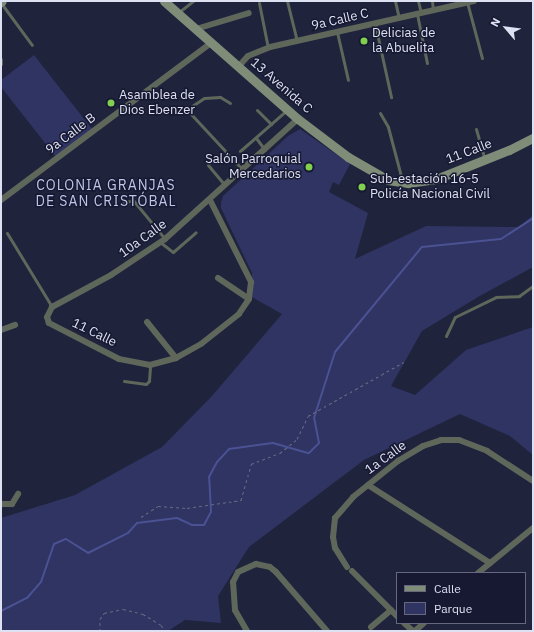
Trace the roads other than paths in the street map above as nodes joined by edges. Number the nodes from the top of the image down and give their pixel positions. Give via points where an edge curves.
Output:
1 (164, 1) edge
2 (193, 1) edge
3 (287, 1) edge
4 (395, 1) edge
5 (418, 1) edge
6 (432, 1) edge
7 (1, 2) edge
8 (471, 2) edge
9 (259, 3) dead end
10 (433, 10) junction
11 (178, 13) junction
12 (249, 13) dead end
13 (419, 14) junction
14 (399, 18) junction
15 (375, 24) junction
16 (196, 29) junction
17 (337, 32) junction
18 (297, 41) junction
19 (211, 43) junction
20 (32, 44) dead end
21 (268, 48) junction
22 (482, 58) dead end
23 (1, 59) edge
24 (427, 63) dead end
25 (1, 64) edge
26 (238, 66) junction
27 (348, 80) dead end
28 (391, 97) dead end
29 (230, 103) dead end
30 (257, 110) dead end
31 (288, 110) junction
32 (380, 113) dead end
33 (298, 119) junction
34 (271, 124) junction
35 (476, 129) dead end
36 (256, 138) junction
37 (533, 138) edge
38 (265, 150) junction
39 (240, 151) dead end
40 (485, 159) junction
41 (208, 165) dead end
42 (243, 170) junction
43 (388, 180) joint
44 (402, 182) junction
45 (226, 186) junction
46 (1, 200) edge
47 (210, 200) junction
48 (123, 203) dead end
49 (196, 232) dead end
50 (7, 233) dead end
51 (162, 240) junction
52 (218, 278) dead end
53 (533, 286) edge
54 (249, 299) junction
55 (52, 306) junction
56 (148, 322) dead end
57 (15, 325) dead end
58 (1, 330) edge
59 (446, 336) dead end
60 (176, 358) junction
61 (150, 365) junction
62 (124, 381) dead end
63 (533, 481) edge
64 (368, 485) junction
65 (18, 494) dead end
66 (1, 504) edge
67 (533, 528) edge
68 (490, 563) junction
69 (479, 572) edge
70 (390, 610) junction
71 (396, 615) edge
72 (405, 624) edge
73 (423, 624) edge
74 (371, 627) dead end
75 (247, 631) edge
76 (327, 631) edge
77 (414, 631) edge

1 - 11 street, 13 Avenida C
2 - 11 lane
3 - 18 lane
4 - 14 lane
5 - 13 lane
6 - 10 lane
7 - 20 lane
8 - 10 street, 9a Calle C
8 - 22 lane
9 - 21 lane
10 - 13 street, 9a Calle C
11 - 16 street, 13 Avenida C
12 - 16 street
13 - 14 street, 9a Calle C
13 - 24 lane
14 - 15 street, 9a Calle C
15 - 17 street, 9a Calle C
15 - 28 lane
16 - 19 street, 13 Avenida C
17 - 18 street, 9a Calle C
17 - 27 lane
18 - 21 street, 9a Calle C
19 - 26 street, 13 Avenida C
19 - 46 street, 9a Calle B
21 - 26 street, 9a Calle C via 248,56
23 - 25 lane
26 - 31 street, 13 Avenida C
29 - 42 lane via 220,97 204,98 192,106 190,113
30 - 34 lane
31 - 33 street, 13 Avenida C
31 - 34 lane
32 - 44 lane via 388,127
33 - 38 street, 10a Calle
33 - 43 street, 13 Avenida C via 348,158
34 - 36 lane
35 - 40 lane
36 - 38 lane
36 - 39 lane
37 - 40 street, 11 Calle
38 - 42 street, 10a Calle
40 - 44 street, 11 Calle via 436,179
41 - 45 lane
42 - 45 street, 10a Calle
43 - 44 street, 11 Calle
45 - 47 street, 10a Calle
47 - 51 street, 10a Calle
47 - 54 street via 249,274 252,282
48 - 51 lane via 133,200
49 - 51 lane via 172,252
50 - 55 lane
51 - 55 street, 10a Calle via 111,275
52 - 54 street
53 - 59 lane via 519,296 496,298 455,317
54 - 60 street, 11 Calle via 239,314 200,344
55 - 61 street, 11 Calle via 47,317 49,323 60,331 120,359
56 - 60 street
57 - 58 street
60 - 61 street, 11 Calle
61 - 62 lane via 149,381 146,384
63 - 64 street, 1a Calle via 486,451 470,444 446,440 422,446
64 - 68 street
64 - 70 street, 1a Calle via 341,508 334,527 335,548 349,569
65 - 66 street via 12,504
67 - 68 street
68 - 69 street
70 - 71 street
70 - 74 street
72 - 77 street
73 - 77 street
75 - 76 street via 238,617 232,597 233,582 243,569 256,564 276,572

